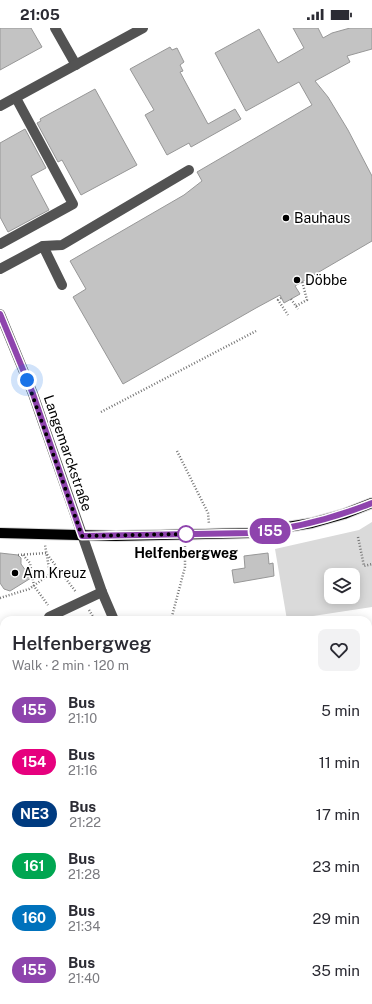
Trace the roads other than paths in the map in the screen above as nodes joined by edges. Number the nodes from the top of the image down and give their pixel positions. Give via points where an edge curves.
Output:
1 (55, 28) edge
2 (143, 28) edge
3 (76, 65) junction
4 (16, 98) junction
5 (0, 106) edge
6 (189, 170) dead end
7 (0, 244) edge
8 (44, 246) junction
9 (0, 269) edge
10 (62, 285) dead end
11 (0, 314) edge
12 (2, 327) edge
13 (372, 503) edge
14 (0, 533) edge
15 (82, 536) junction
16 (102, 592) junction
17 (52, 616) road end
18 (112, 616) edge

1 - 3 street
2 - 3 street
3 - 4 street
4 - 5 street
4 - 7 street via 74,204
6 - 8 street via 62,245
8 - 9 street
8 - 10 street
11 - 12 street, Langemarckstraße
12 - 15 street, Langemarckstraße via 33,394
13 - 15 main road via 318,521 275,530
14 - 15 main road
15 - 16 street
16 - 17 street
16 - 18 street

